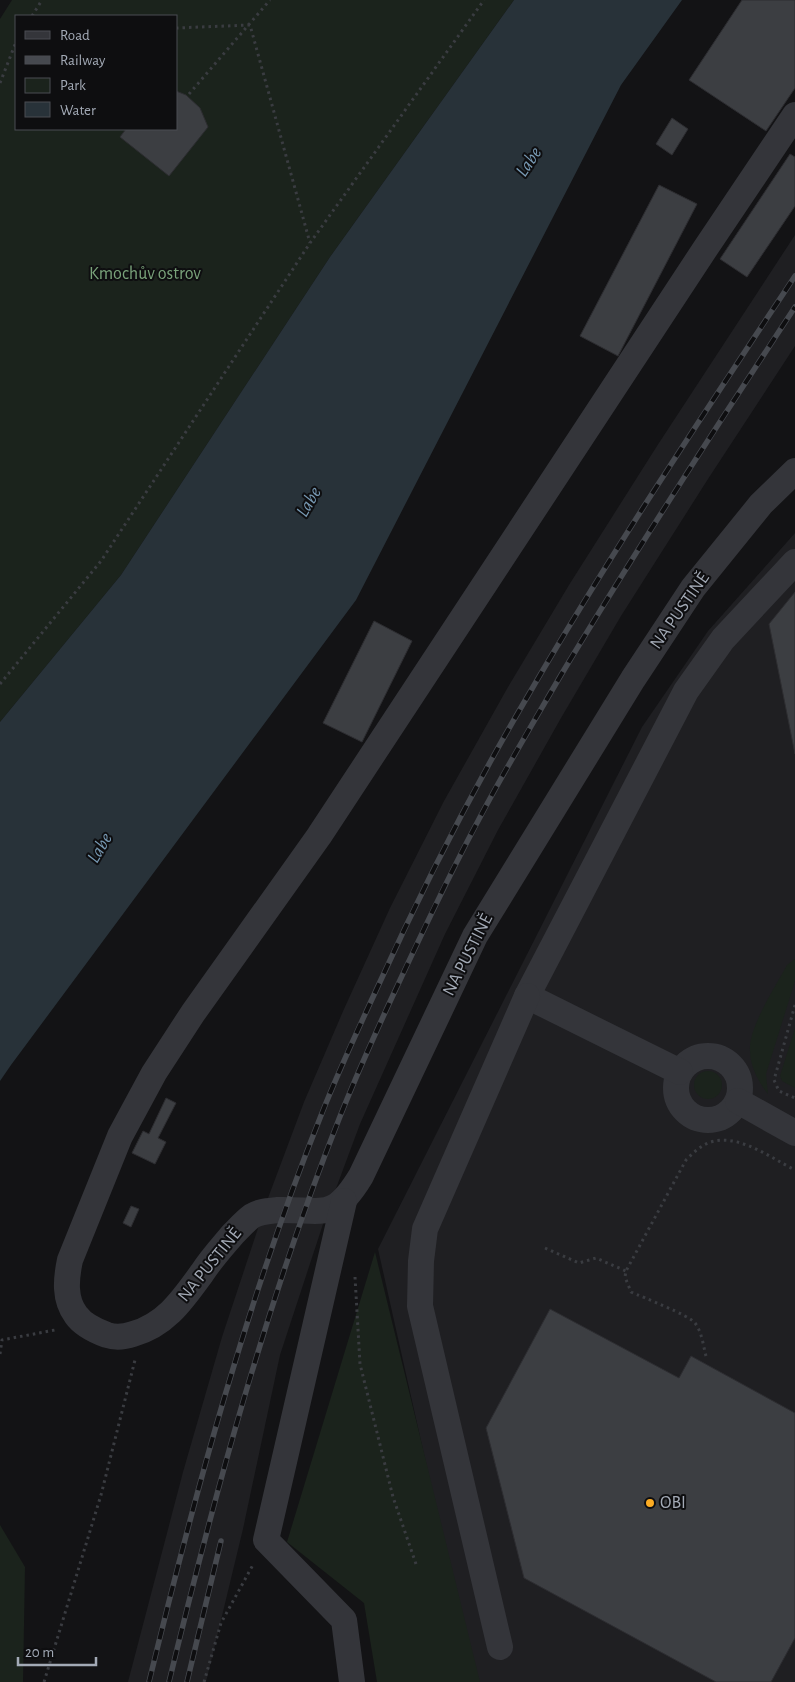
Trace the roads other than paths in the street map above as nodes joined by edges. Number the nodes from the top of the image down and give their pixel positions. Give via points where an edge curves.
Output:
1 (795, 115) edge
2 (795, 471) edge
3 (795, 562) edge
4 (527, 996) junction
5 (680, 1072) junction
6 (738, 1101) junction
7 (795, 1133) edge
8 (344, 1201) junction
9 (500, 1647) dead end
10 (352, 1682) edge

1 - 8 street, NA PUSTINĚ via 319,836 154,1073 120,1136 73,1252 67,1274 70,1305 77,1316 97,1331 125,1337 142,1332 158,1324 184,1299 222,1246 252,1216 268,1211 328,1210
2 - 8 street, NA PUSTINĚ via 762,504 693,588 622,696 475,936 361,1176
3 - 4 street via 722,639 686,691
4 - 5 street
4 - 9 street via 425,1229 421,1261 420,1306
5 - 6 street via 693,1059 702,1056 721,1058 738,1076
5 - 6 street via 676,1093 680,1104 696,1118 706,1120 725,1116
6 - 7 street
8 - 10 street via 266,1540 344,1620

